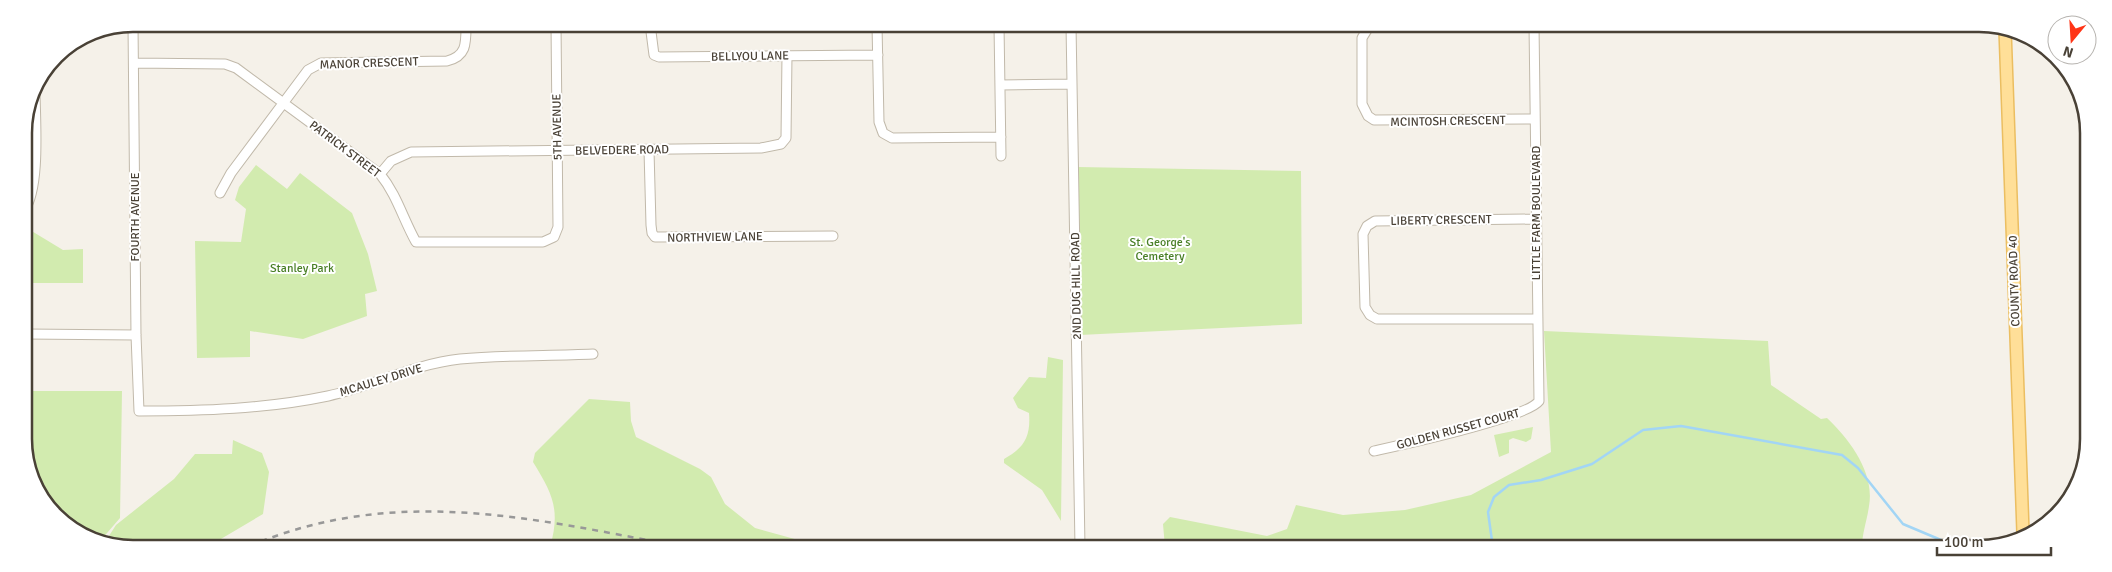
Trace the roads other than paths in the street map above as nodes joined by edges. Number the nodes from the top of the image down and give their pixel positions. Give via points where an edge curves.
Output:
1 (1071, 32) edge
2 (1365, 32) edge
3 (1534, 32) edge
4 (133, 33) edge
5 (466, 33) edge
6 (556, 33) edge
7 (651, 33) edge
8 (877, 33) edge
9 (999, 33) edge
10 (2006, 37) edge
11 (787, 55) junction
12 (878, 55) junction
13 (134, 64) junction
14 (1072, 84) junction
15 (1000, 85) junction
16 (283, 103) junction
17 (35, 112) edge
18 (1535, 119) junction
19 (1001, 137) junction
20 (649, 150) junction
21 (558, 152) junction
22 (1001, 156) dead end
23 (380, 174) junction
24 (33, 188) edge
25 (220, 194) dead end
26 (1536, 219) junction
27 (557, 229) joint
28 (833, 236) dead end
29 (1536, 319) junction
30 (32, 334) edge
31 (136, 334) junction
32 (593, 354) dead end
33 (1539, 401) joint
34 (139, 411) joint
35 (1374, 451) dead end
36 (2023, 529) edge
37 (1080, 539) edge

1 - 14 street, 2ND DUG HILL ROAD
2 - 18 street, MCINTOSH CRESCENT via 1362,38 1362,104 1364,111 1374,120
3 - 18 street, LITTLE FARM BOULEVARD
4 - 13 street, FOURTH AVENUE
5 - 16 street, MANOR CRESCENT via 463,52 447,61 321,62 308,70
6 - 21 street, 5TH AVENUE
7 - 11 street, BELLYOU LANE via 652,50 659,57
8 - 12 street
9 - 15 street
10 - 36 main road, COUNTY ROAD 40
11 - 12 street, BELLYOU LANE
11 - 20 street, BELVEDERE ROAD via 786,138 781,144 761,148
12 - 19 street via 879,122 883,133 892,138
13 - 16 street, PATRICK STREET via 225,64 236,68
13 - 31 street, FOURTH AVENUE
14 - 15 street
14 - 37 street, 2ND DUG HILL ROAD
15 - 19 street
16 - 23 street, PATRICK STREET
16 - 25 street, MANOR CRESCENT via 231,173
17 - 24 street
18 - 26 street, LITTLE FARM BOULEVARD
19 - 22 street
20 - 21 street, BELVEDERE ROAD
20 - 28 street, NORTHVIEW LANE via 651,225 655,237
21 - 23 street, BELVEDERE ROAD via 411,152 391,161
21 - 27 street, 5TH AVENUE
23 - 27 street, PATRICK STREET via 394,191 416,242 543,242 554,237
26 - 29 street, LITTLE FARM BOULEVARD
26 - 29 street, LIBERTY CRESCENT via 1375,221 1363,234 1365,307 1370,316 1377,319
29 - 33 street, LITTLE FARM BOULEVARD
30 - 31 street
31 - 34 street, FOURTH AVENUE
32 - 34 street, MCAULEY DRIVE via 460,360 413,368 328,396 210,410
33 - 35 street, GOLDEN RUSSET COURT via 1529,410

